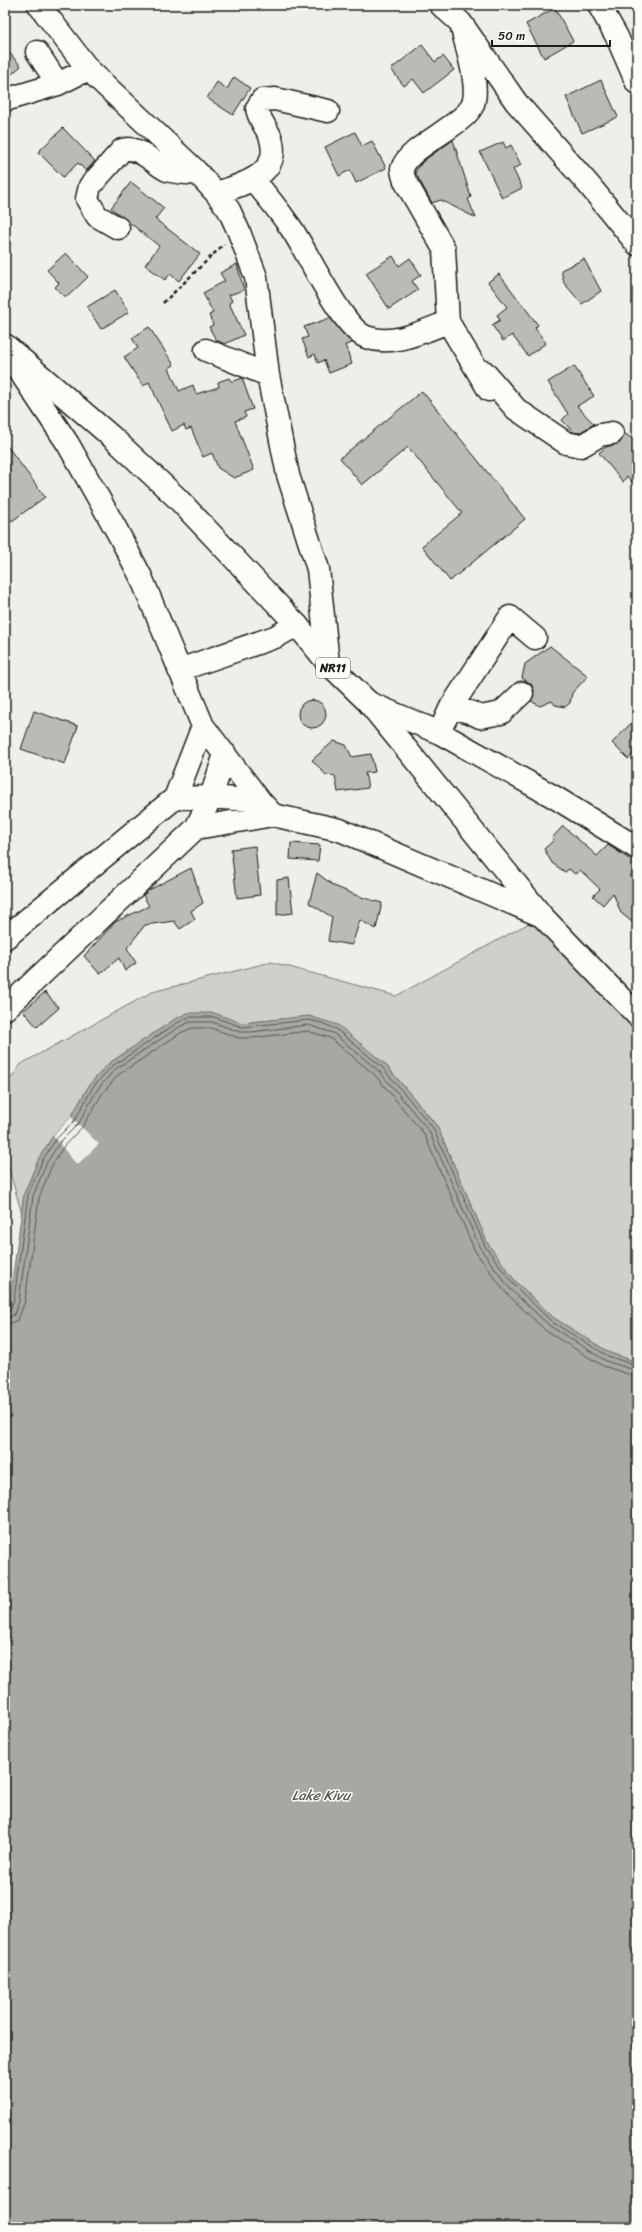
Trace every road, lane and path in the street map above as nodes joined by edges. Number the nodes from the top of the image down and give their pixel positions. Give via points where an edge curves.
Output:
1 (39, 5) edge
2 (441, 5) edge
3 (599, 5) edge
4 (461, 23) junction
5 (616, 37) junction
6 (37, 52) dead end
7 (637, 59) edge
8 (88, 69) junction
9 (637, 83) edge
10 (58, 84) junction
11 (5, 100) edge
12 (328, 111) dead end
13 (199, 174) junction
14 (253, 180) junction
15 (216, 193) junction
16 (118, 228) dead end
17 (239, 232) junction
18 (637, 244) edge
19 (163, 303) dead end
20 (448, 322) junction
21 (5, 345) edge
22 (206, 350) dead end
23 (465, 352) junction
24 (5, 356) edge
25 (268, 375) junction
26 (489, 390) dead end
27 (612, 433) dead end
28 (297, 625) junction
29 (535, 638) dead end
30 (328, 663) junction
31 (179, 670) junction
32 (522, 693) dead end
33 (369, 703) junction
34 (450, 707) junction
35 (203, 726) junction
36 (440, 733) junction
37 (225, 754) junction
38 (211, 797) junction
39 (175, 798) junction
40 (266, 808) junction
41 (196, 828) junction
42 (637, 848) edge
43 (542, 916) junction
44 (5, 938) edge
45 (7, 1002) edge
46 (637, 1014) edge

1 - 8 main road
2 - 4 main road
3 - 5 main road
4 - 18 main road via 516,102
4 - 20 main road via 472,75 473,104 468,114 438,134 406,162 402,170 404,181 444,249
5 - 7 main road
5 - 9 main road
6 - 10 main road
8 - 10 main road
8 - 13 main road
10 - 11 main road
12 - 14 main road via 275,99 260,102 257,112 270,138 272,159
13 - 15 main road
13 - 16 main road via 168,170 134,150 122,150 90,186 87,199 97,216
14 - 15 main road
14 - 20 main road via 291,228 325,286 358,332 380,340 400,339
15 - 17 main road
17 - 19 path
17 - 25 main road via 256,277
20 - 23 main road
21 - 28 main road, NR11 via 113,438 177,498
22 - 25 main road
23 - 26 main road
23 - 27 main road via 516,409 566,443 581,446 600,435
24 - 31 main road via 22,375 68,444 117,531 141,577
25 - 30 main road via 288,475 318,569
28 - 30 main road, NR11
28 - 31 main road via 275,637
29 - 34 main road via 510,617
30 - 33 main road, NR11
31 - 35 main road
32 - 34 main road via 501,713 480,717
33 - 36 main road
33 - 43 main road, NR11
34 - 36 main road
35 - 37 main road
35 - 39 main road
36 - 42 main road via 556,798
37 - 38 main road
37 - 40 main road
38 - 39 main road
38 - 40 main road
38 - 41 main road
39 - 44 main road
40 - 41 main road
40 - 43 main road via 340,830
41 - 45 main road
43 - 46 main road, NR11

